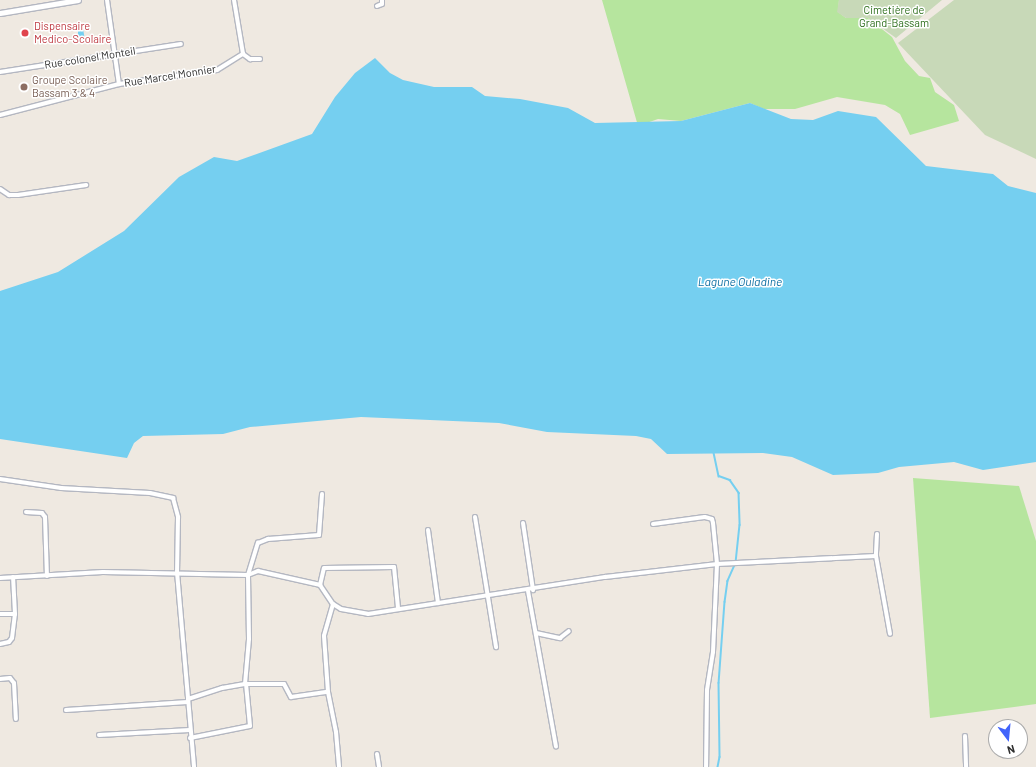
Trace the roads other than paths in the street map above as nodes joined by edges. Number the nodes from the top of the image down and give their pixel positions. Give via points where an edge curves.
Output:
1 (78, 0) edge
2 (107, 0) edge
3 (234, 0) edge
4 (382, 0) edge
5 (377, 6) dead end
6 (0, 13) edge
7 (180, 44) dead end
8 (243, 54) junction
9 (115, 55) junction
10 (260, 59) dead end
11 (0, 72) edge
12 (119, 84) junction
13 (0, 115) edge
14 (86, 185) dead end
15 (0, 190) edge
16 (0, 480) edge
17 (322, 494) dead end
18 (26, 512) dead end
19 (475, 517) dead end
20 (523, 523) dead end
21 (652, 524) dead end
22 (428, 530) dead end
23 (877, 534) dead end
24 (876, 556) junction
25 (717, 564) junction
26 (177, 572) junction
27 (248, 575) junction
28 (46, 576) junction
29 (13, 577) junction
30 (0, 578) edge
31 (320, 585) junction
32 (531, 590) junction
33 (488, 597) junction
34 (438, 603) junction
35 (333, 604) junction
36 (398, 608) junction
37 (0, 614) edge
38 (15, 614) junction
39 (569, 631) dead end
40 (536, 633) junction
41 (890, 634) dead end
42 (0, 644) edge
43 (496, 647) dead end
44 (0, 679) edge
45 (246, 684) junction
46 (328, 692) junction
47 (188, 700) junction
48 (66, 710) dead end
49 (16, 719) dead end
50 (190, 730) junction
51 (99, 734) dead end
52 (965, 736) dead end
53 (190, 738) junction
54 (556, 747) dead end
55 (378, 754) dead end
56 (194, 767) edge
57 (339, 767) edge
58 (379, 767) edge
59 (706, 767) edge
60 (966, 767) edge

1 - 6 street
2 - 9 street
3 - 8 street
4 - 5 street via 382,4
7 - 9 street, Rue colonel Monteil
8 - 10 street via 250,59
8 - 12 street, Rue Marcel Monnier via 217,70
9 - 11 street, Rue colonel Monteil
9 - 12 street
12 - 13 street, Rue Marcel Monnier
14 - 15 street via 18,195 9,195
16 - 26 street via 76,489 150,493 173,498 178,517
17 - 27 street via 318,535 262,540
18 - 28 street via 42,513 45,517
19 - 33 street
20 - 32 street
21 - 25 street via 692,517 712,519
22 - 34 street
23 - 24 street
24 - 25 street
24 - 41 street
25 - 32 street via 605,577
25 - 59 street via 713,652 707,694
26 - 27 street
26 - 28 street via 102,572
26 - 47 street
27 - 31 street via 258,571 267,572 287,580
27 - 45 street via 249,639
28 - 29 street
29 - 30 street
29 - 38 street
31 - 35 street
31 - 36 street via 324,568 394,567
32 - 33 street
32 - 40 street
33 - 34 street
33 - 43 street
34 - 36 street
35 - 36 street via 350,612 364,614
35 - 46 street via 324,636
37 - 38 street
38 - 42 street via 10,641
39 - 40 street via 560,638
40 - 54 street
44 - 49 street via 10,678 14,683
45 - 46 street via 284,684 291,697
45 - 47 street via 222,688
45 - 53 street via 250,726
46 - 57 street via 336,732
47 - 48 street
47 - 50 street
50 - 51 street
50 - 53 street
52 - 60 street
53 - 56 street
55 - 58 street

